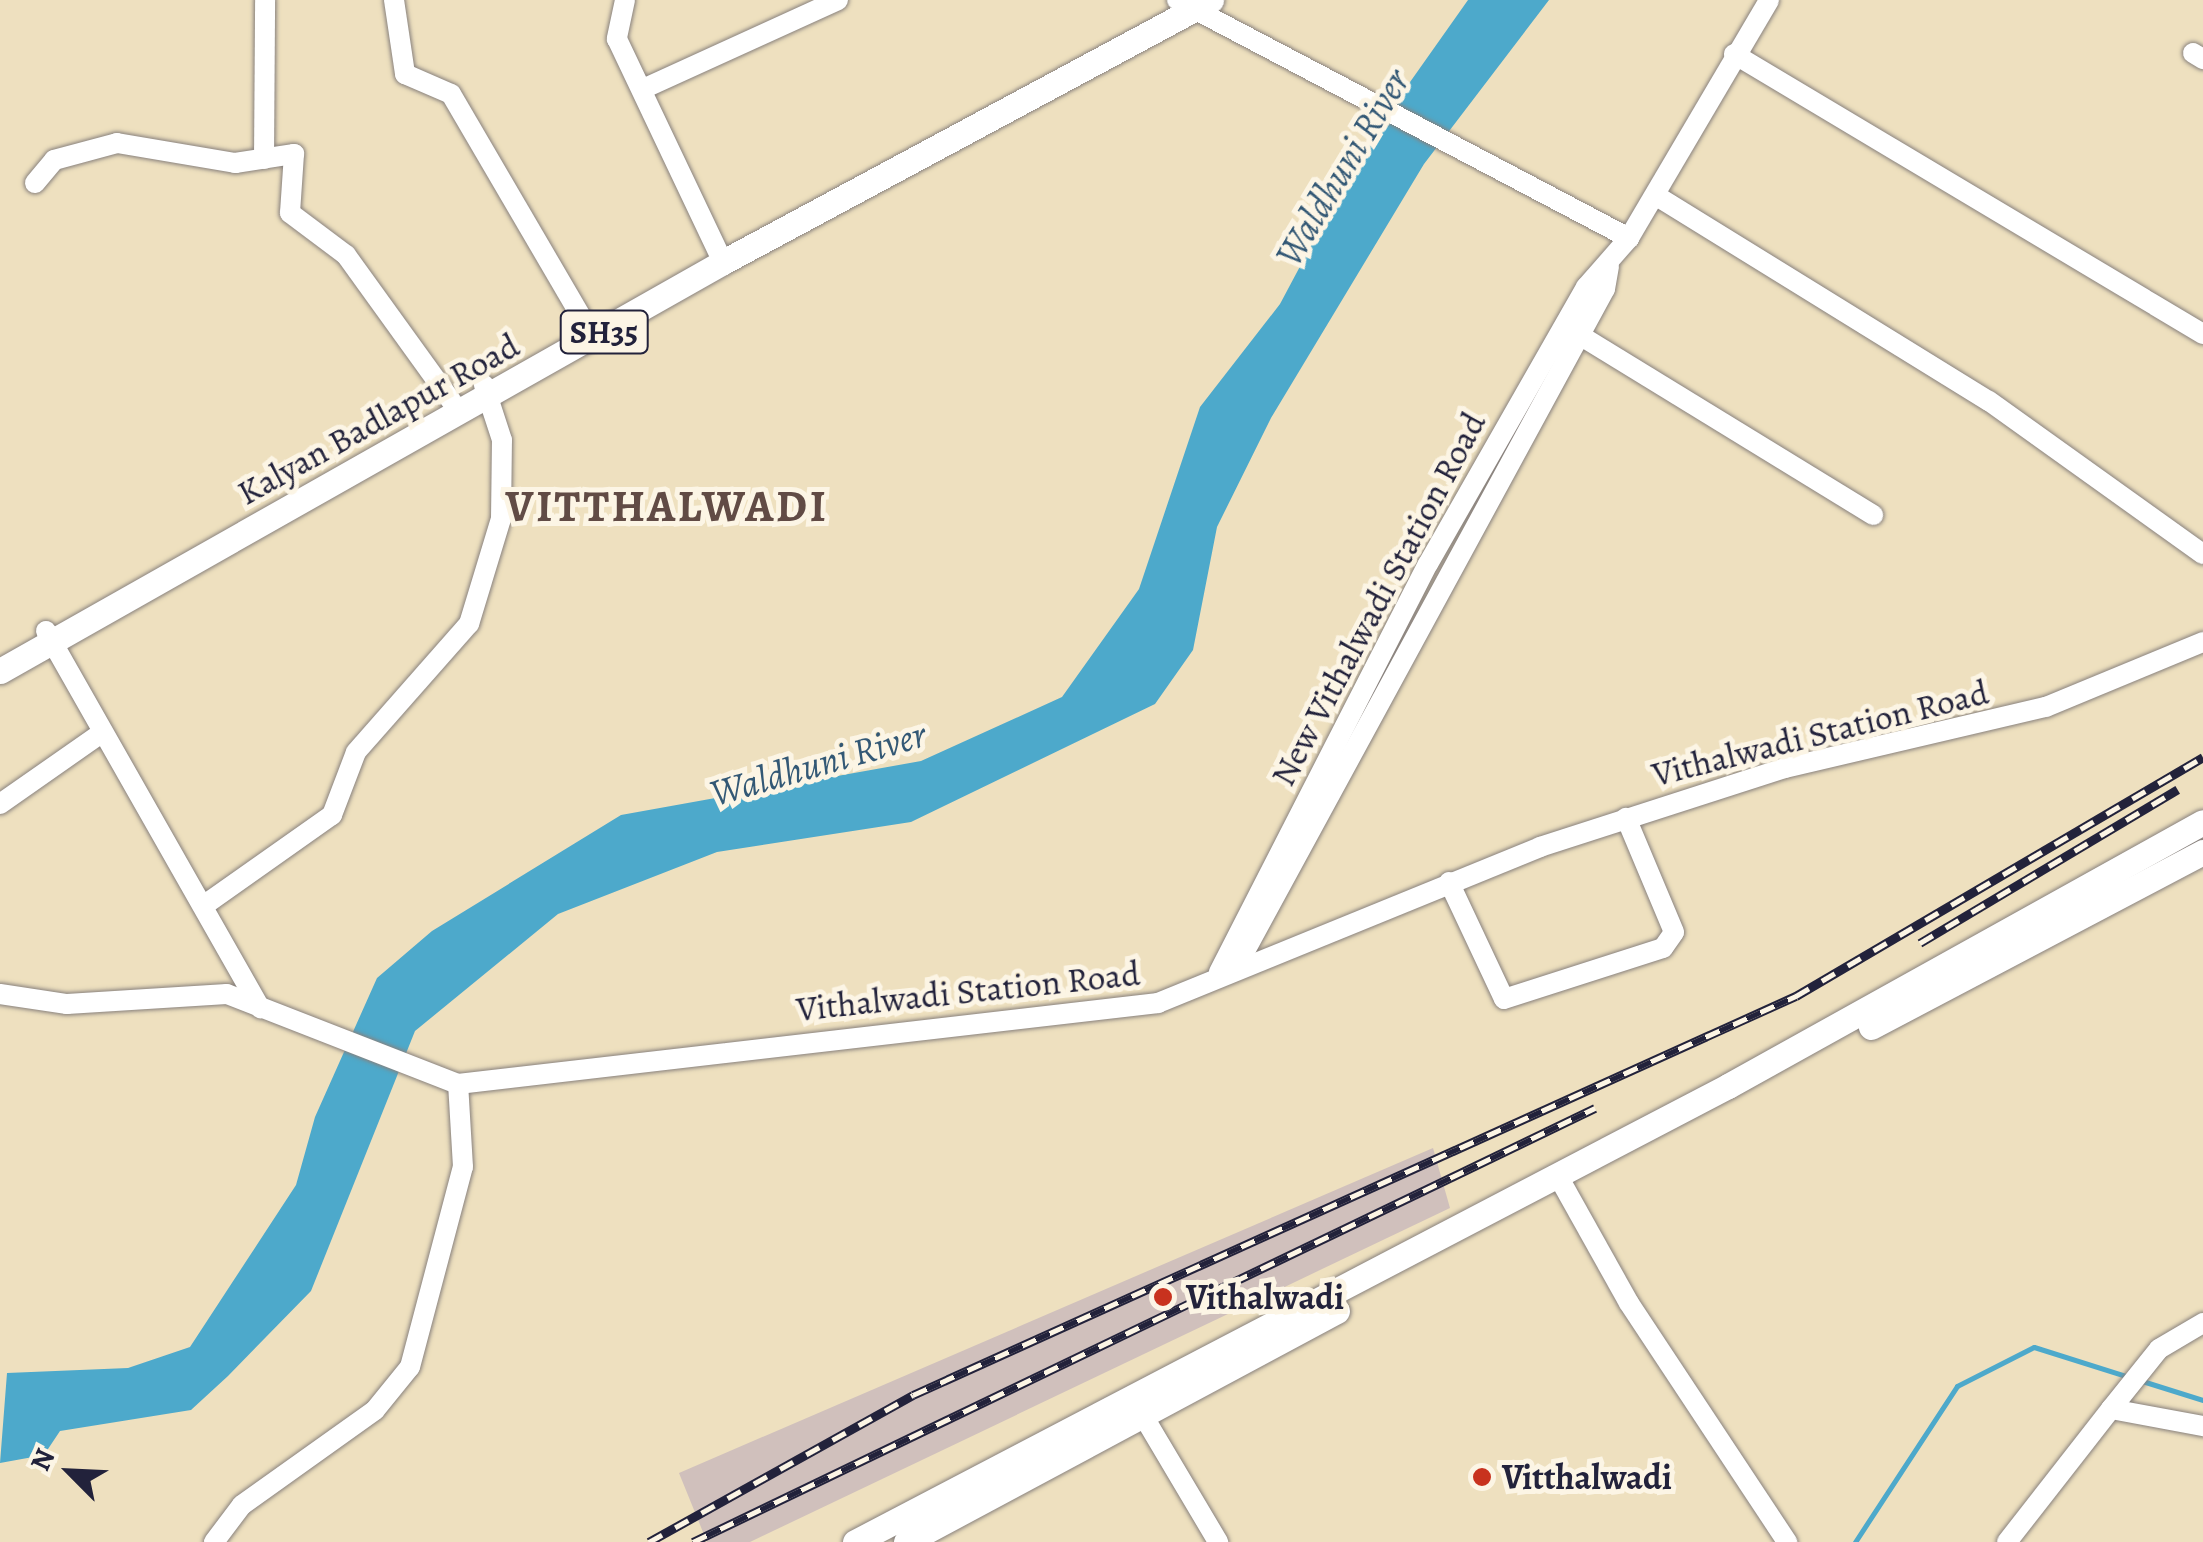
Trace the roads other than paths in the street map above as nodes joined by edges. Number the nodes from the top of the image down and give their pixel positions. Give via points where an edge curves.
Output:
1 (265, 0) edge
2 (394, 0) edge
3 (625, 0) edge
4 (838, 0) edge
5 (1770, 0) edge
6 (1188, 2) edge
7 (1734, 54) junction
8 (644, 88) junction
9 (264, 159) junction
10 (34, 182) dead end
11 (1655, 195) junction
12 (1629, 238) junction
13 (721, 256) junction
14 (587, 328) junction
15 (1571, 330) junction
16 (2203, 334) edge
17 (486, 392) junction
18 (452, 402) junction
19 (1873, 514) dead end
20 (2203, 554) edge
21 (47, 636) junction
22 (2203, 642) edge
23 (0, 657) edge
24 (0, 671) edge
25 (97, 736) junction
26 (0, 804) edge
27 (1626, 818) junction
28 (2200, 831) edge
29 (2203, 852) edge
30 (1449, 882) junction
31 (202, 906) junction
32 (1228, 968) junction
33 (1946, 977) junction
34 (0, 994) edge
35 (260, 1008) junction
36 (458, 1084) junction
37 (1562, 1181) junction
38 (2203, 1323) edge
39 (2114, 1405) junction
40 (1138, 1408) junction
41 (2203, 1426) edge
42 (214, 1542) edge
43 (855, 1542) edge
44 (906, 1542) edge
45 (1218, 1542) edge
46 (1788, 1542) edge
47 (2007, 1542) edge

1 - 9 street
2 - 14 street via 405,74 451,94
3 - 8 street via 617,38
4 - 8 street
5 - 7 street, New Vithalwadi Station Road
6 - 12 street
6 - 13 main road, Kalyan Badlapur Road / SH35
7 - 11 street, New Vithalwadi Station Road
7 - 16 street
8 - 13 street
9 - 10 street via 117,144 54,160
9 - 18 street via 294,154 290,213 346,255
11 - 12 street, New Vithalwadi Station Road
11 - 20 street via 1988,401
12 - 15 street, New Vithalwadi Station Road
13 - 14 main road, Kalyan Badlapur Road / SH35
13 - 17 main road, Kalyan Badlapur Road / SH35
14 - 17 main road, Kalyan Badlapur Road / SH35
15 - 19 street
15 - 32 street, New Vithalwadi Station Road
17 - 18 main road, Kalyan Badlapur Road / SH35
17 - 21 main road, Kalyan Badlapur Road / SH35
17 - 31 street via 502,440 502,520 469,624 356,752 332,815
18 - 21 main road, Kalyan Badlapur Road / SH35
21 - 23 main road, Kalyan Badlapur Road / SH35
21 - 24 main road, Kalyan Badlapur Road / SH35
21 - 25 street
22 - 27 street, Vithalwadi Station Road via 2046,708 1785,768
25 - 26 street
25 - 31 street
27 - 30 street, Vithalwadi Station Road
27 - 30 street via 1674,932 1663,948 1504,998
28 - 33 main road
29 - 33 main road
30 - 32 street, Vithalwadi Station Road
31 - 35 street
32 - 36 street, Vithalwadi Station Road via 1158,1003
33 - 37 main road
34 - 35 street, Vithalwadi Station Road via 68,1004 227,994
35 - 36 street, Vithalwadi Station Road via 435,1082
36 - 42 street via 463,1168 410,1367 375,1410 242,1505
37 - 40 main road
37 - 46 street via 1629,1302
38 - 39 street via 2143,1366
39 - 41 street
39 - 47 street
40 - 43 main road
40 - 44 main road
40 - 45 street

